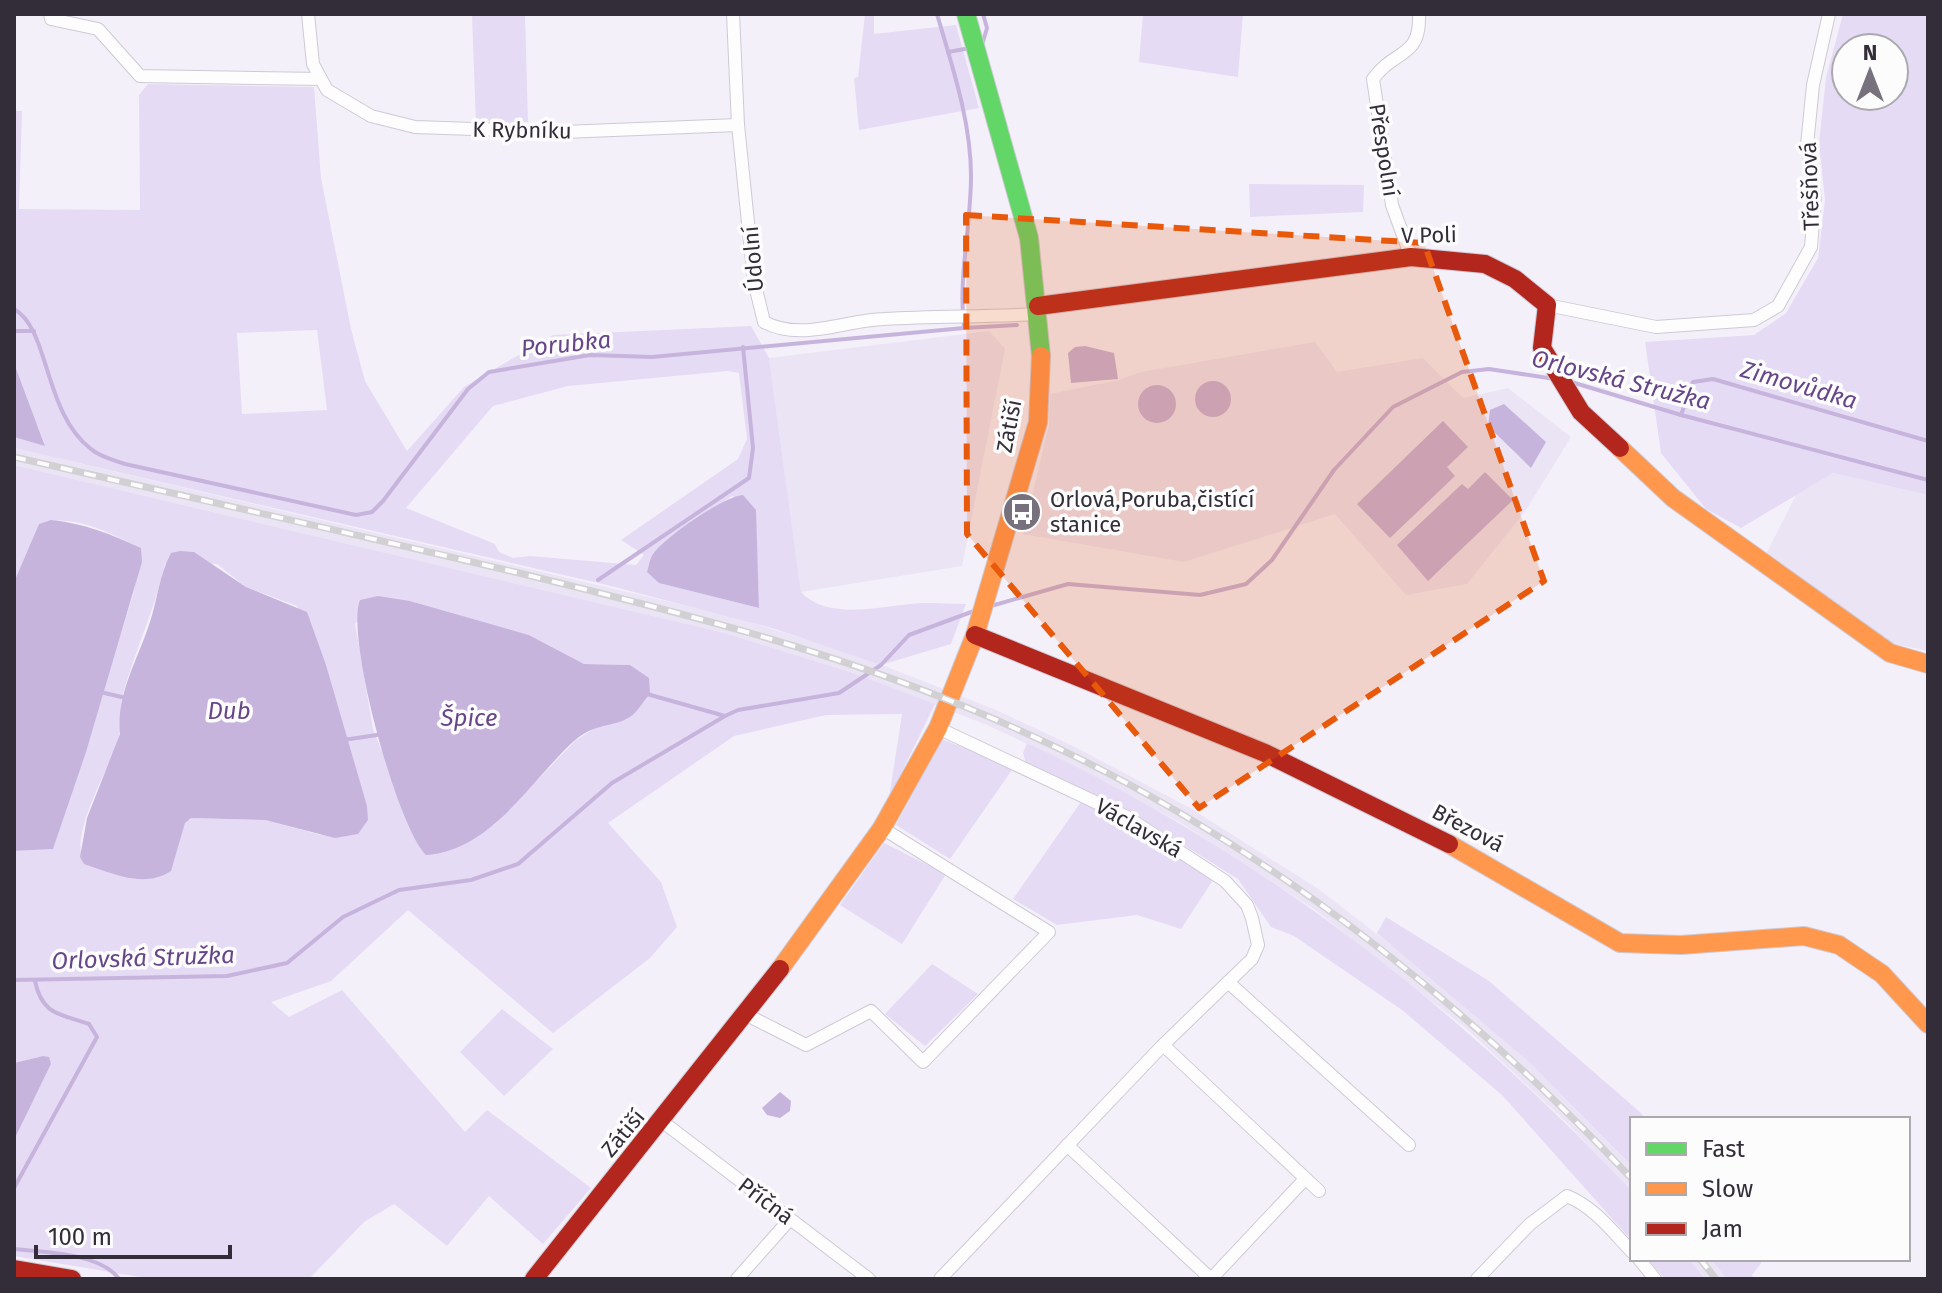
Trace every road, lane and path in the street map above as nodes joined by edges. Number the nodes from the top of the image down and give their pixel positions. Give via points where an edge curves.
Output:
1 (50, 14) edge
2 (308, 14) edge
3 (733, 14) edge
4 (966, 14) edge
5 (1419, 14) edge
6 (1829, 14) edge
7 (321, 79) junction
8 (738, 125) junction
9 (1411, 257) junction
10 (1547, 305) junction
11 (1038, 310) junction
12 (975, 635) junction
13 (1928, 664) edge
14 (938, 728) junction
15 (882, 828) junction
16 (1228, 982) junction
17 (747, 1015) junction
18 (1928, 1024) edge
19 (1163, 1045) junction
20 (663, 1122) junction
21 (1067, 1145) junction
22 (1409, 1145) dead end
23 (1305, 1179) junction
24 (1319, 1191) dead end
25 (790, 1219) junction
26 (1630, 1250) edge
27 (1641, 1261) edge
28 (14, 1269) edge
29 (72, 1279) edge
30 (534, 1279) edge
31 (737, 1279) edge
32 (869, 1279) edge
33 (940, 1279) edge
34 (1211, 1279) edge
35 (1477, 1279) edge
36 (1655, 1279) edge

1 - 7 street via 61,23 98,29 140,76
2 - 7 street via 313,64
3 - 8 street, Údolní
4 - 11 street, Zátiší via 1029,238
5 - 9 street, Přespolní via 1420,33 1412,49 1383,64 1373,79 1392,205
6 - 10 street, Třešňová via 1813,85 1807,145 1815,197 1811,247 1778,306 1754,320 1656,327
7 - 8 street, K Rybníku via 327,90 371,116 415,127 563,132
8 - 11 street, Údolní via 754,281 764,322 778,330 804,331 880,319
9 - 10 street, V Poli via 1471,258 1521,280
9 - 11 street, V Poli
10 - 13 street via 1542,348 1581,412 1673,498 1890,653
11 - 12 street, Zátiší via 1038,422
12 - 14 street, Zátiší
12 - 18 street, Březová via 1265,753 1444,841 1620,943 1681,945 1804,936 1839,945 1882,974
14 - 15 street, Zátiší
14 - 16 street, Václavská via 1127,817 1225,881 1247,905 1258,945 1252,959
15 - 17 street, Zátiší
15 - 17 street via 1049,932 923,1062 871,1011 806,1045
16 - 19 street, Václavská
16 - 22 street
17 - 20 street, Zátiší
19 - 21 street, Václavská
19 - 23 street
20 - 25 street, Příčná
20 - 30 street, Zátiší
21 - 33 street, Václavská
21 - 34 street
23 - 24 street
23 - 34 street
25 - 31 street
25 - 32 street, Příčná
26 - 35 street via 1602,1220 1567,1196 1530,1224
27 - 36 street
28 - 29 street

